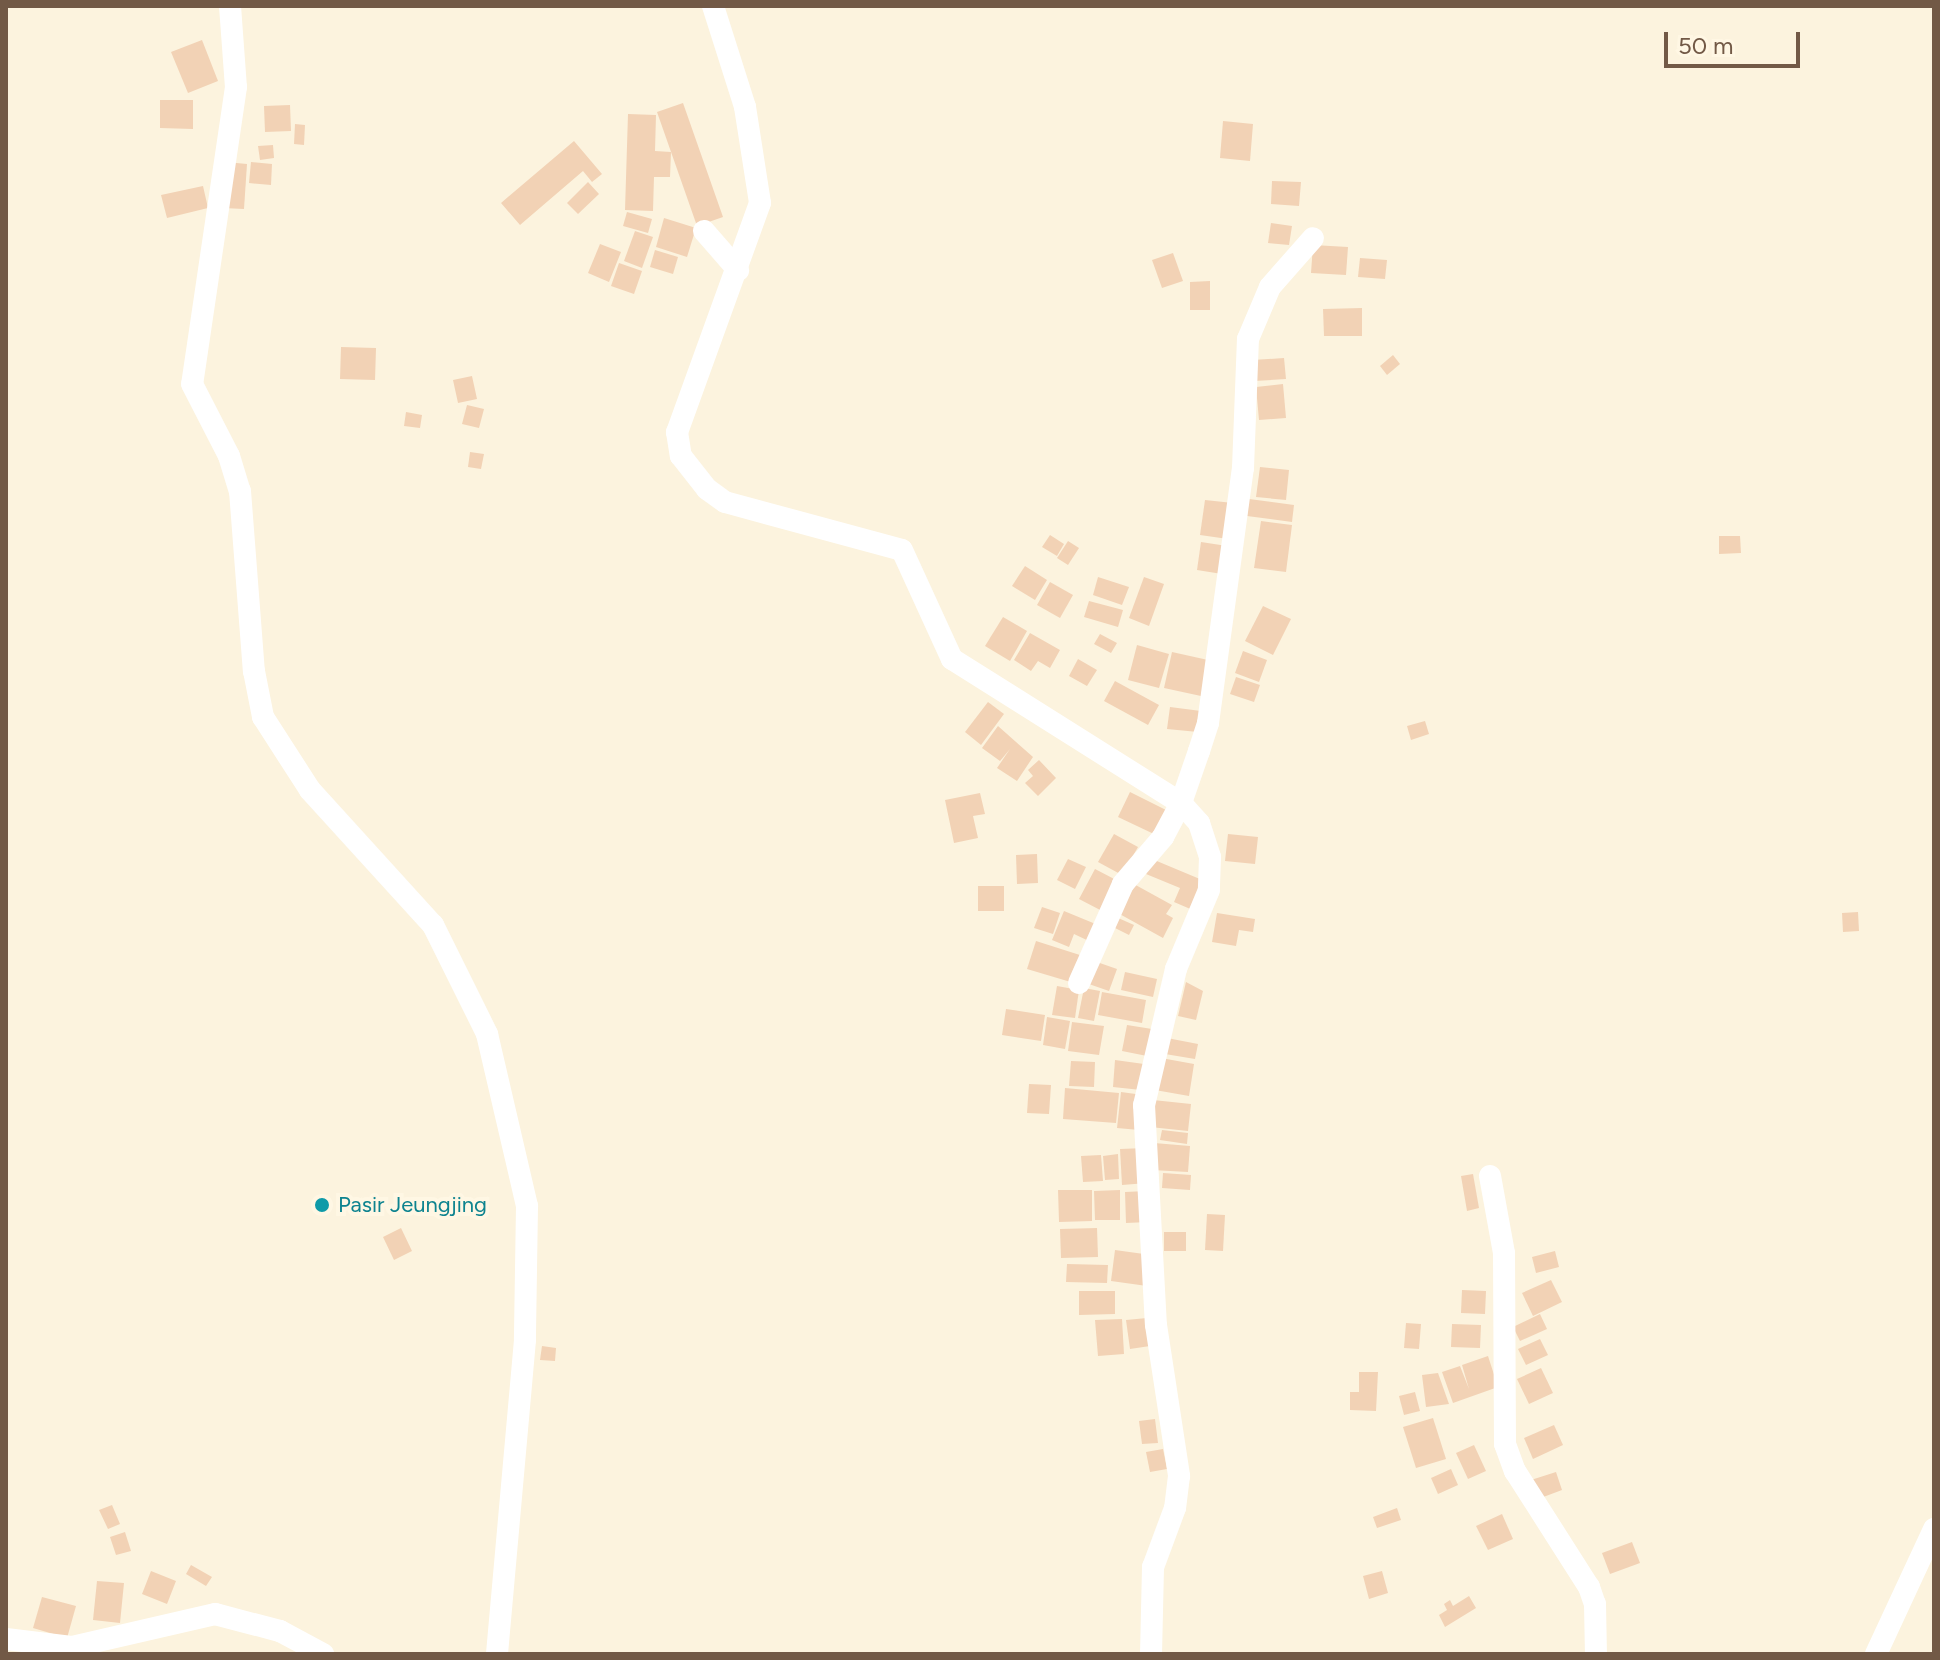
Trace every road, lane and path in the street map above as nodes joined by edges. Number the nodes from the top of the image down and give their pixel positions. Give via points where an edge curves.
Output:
1 (230, 6) edge
2 (713, 6) edge
3 (704, 231) dead end
4 (1313, 238) dead end
5 (738, 270) junction
6 (1181, 803) junction
7 (1079, 983) dead end
8 (1490, 1176) dead end
9 (1934, 1529) edge
10 (6, 1639) edge
11 (323, 1654) edge
12 (497, 1654) edge
13 (1151, 1654) edge
14 (1596, 1654) edge
15 (1876, 1654) edge

1 - 12 street via 236,87 192,384 229,456 240,491 254,671 263,717 310,790 433,925 487,1034 527,1206 525,1340
2 - 5 street via 759,175 760,203
3 - 5 street
4 - 6 street via 1270,287 1248,339 1243,468 1208,723
5 - 6 street via 677,432 681,456 707,489 725,502 902,550 952,659
6 - 7 street via 1163,837 1123,884
6 - 13 street via 1199,823 1213,870 1205,907 1176,969 1144,1105 1156,1325 1179,1476 1175,1508 1153,1567
8 - 14 street via 1504,1253 1505,1444 1515,1471 1589,1587 1595,1604
9 - 15 street
10 - 11 street via 72,1647 215,1614 280,1631

